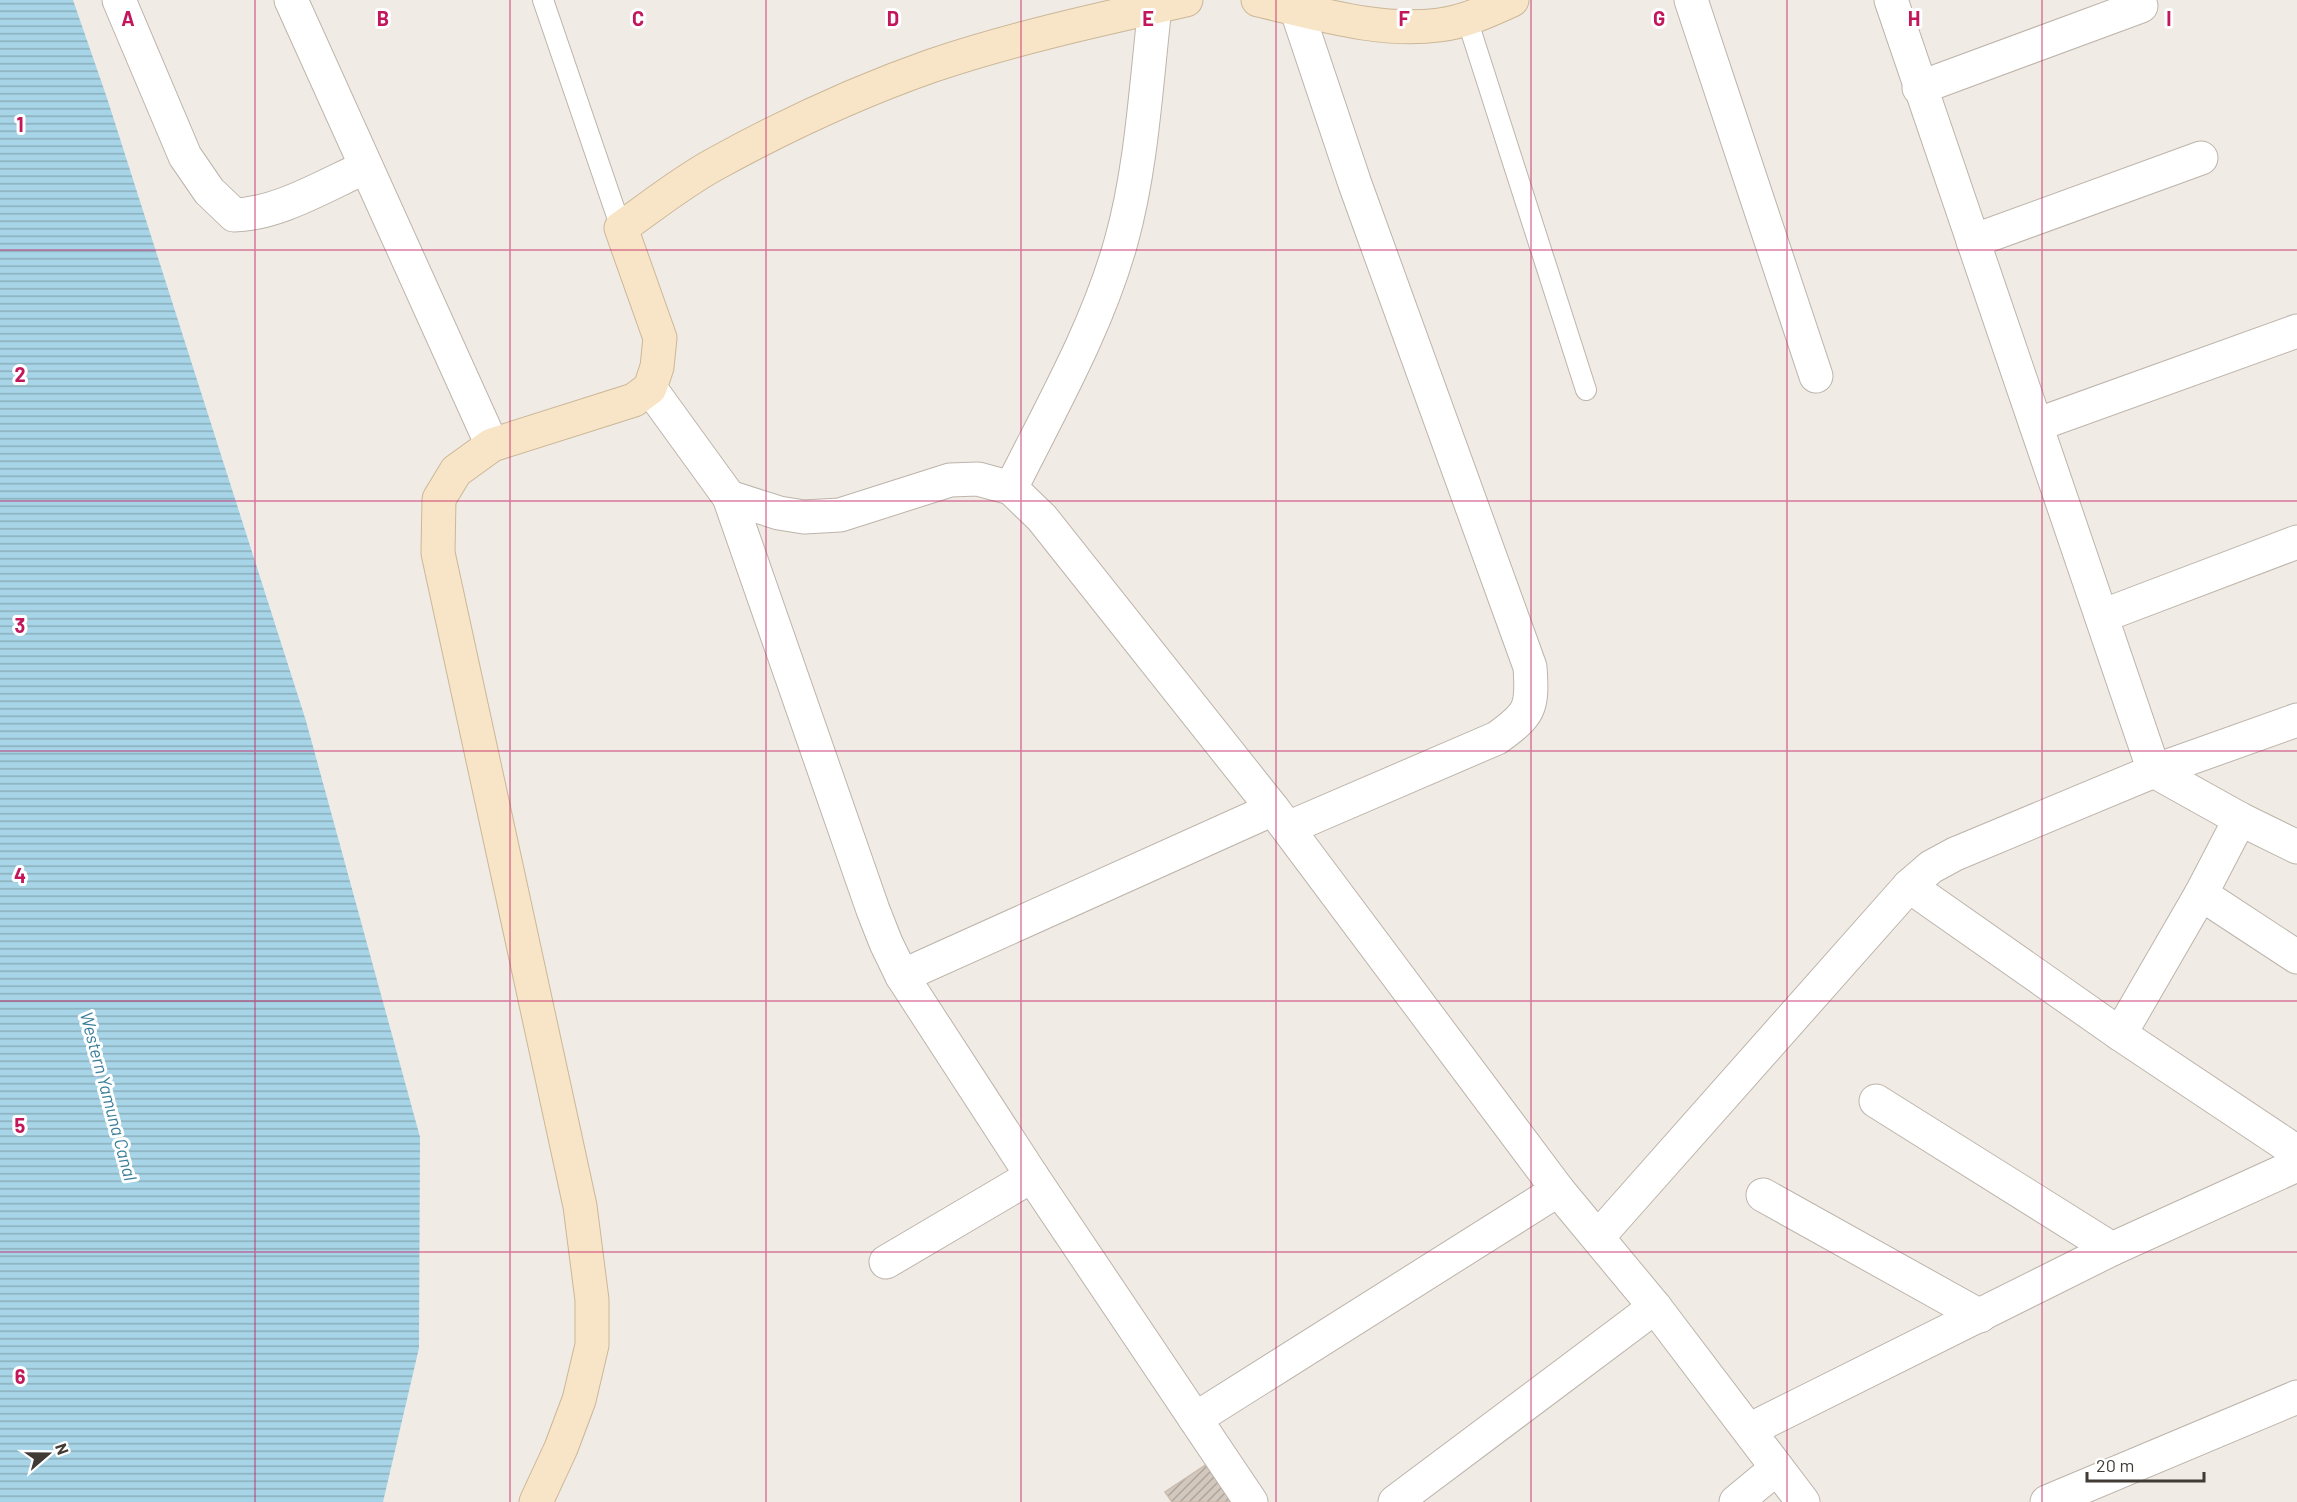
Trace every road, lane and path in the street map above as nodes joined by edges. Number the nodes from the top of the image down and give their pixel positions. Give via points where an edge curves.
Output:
1 (119, 0) edge
2 (291, 0) edge
3 (543, 0) edge
4 (1186, 0) edge
5 (1258, 0) edge
6 (1512, 0) edge
7 (1690, 0) edge
8 (1891, 0) edge
9 (2140, 6) dead end
10 (1155, 7) junction
11 (1296, 8) junction
12 (1467, 19) junction
13 (1919, 88) junction
14 (2201, 158) dead end
15 (366, 166) junction
16 (621, 228) junction
17 (1973, 241) junction
18 (2297, 331) edge
19 (1816, 375) dead end
20 (650, 388) junction
21 (1586, 390) dead end
22 (2036, 425) junction
23 (492, 445) junction
24 (1011, 488) junction
25 (729, 497) junction
26 (2297, 542) edge
27 (2102, 616) junction
28 (2297, 720) edge
29 (2154, 771) junction
30 (1281, 818) junction
31 (2240, 819) junction
32 (2297, 847) edge
33 (1909, 886) junction
34 (2200, 894) junction
35 (2297, 957) edge
36 (902, 976) junction
37 (2120, 1035) junction
38 (1876, 1101) dead end
39 (2297, 1152) edge
40 (2297, 1165) edge
41 (1032, 1176) junction
42 (1558, 1191) junction
43 (1763, 1195) dead end
44 (1598, 1237) junction
45 (2112, 1249) junction
46 (886, 1262) dead end
47 (1655, 1307) junction
48 (1980, 1316) junction
49 (2297, 1397) edge
50 (1195, 1419) junction
51 (1749, 1430) junction
52 (1777, 1468) junction
53 (536, 1502) edge
54 (1251, 1502) edge
55 (1395, 1502) edge
56 (1736, 1502) edge
57 (1803, 1502) edge
58 (2047, 1502) edge

1 - 15 street via 184,156 209,191 234,214 253,214 275,207
2 - 15 street
3 - 16 lane
4 - 10 street
5 - 11 street
6 - 12 street
7 - 19 street
8 - 13 street
9 - 13 street
10 - 16 street via 1007,43 858,94 713,165
10 - 24 street via 1133,194 1107,288
11 - 12 street via 1401,27
11 - 30 street via 1355,184 1530,667 1532,696 1522,720 1497,738
12 - 21 lane
13 - 17 street
14 - 17 street
15 - 23 street
16 - 20 street via 660,338
17 - 22 street
18 - 22 street
20 - 23 street via 634,400
20 - 25 street
22 - 27 street
23 - 53 street via 456,471 439,499 438,553 580,1206 592,1300 592,1345 579,1400
24 - 25 street via 978,479 950,480 840,515 804,517
24 - 30 street via 1042,518
25 - 36 street via 873,910
26 - 27 street
27 - 29 street
28 - 29 street
29 - 31 street
29 - 33 street via 1955,854 1931,867
30 - 36 street
30 - 42 street
31 - 32 street
31 - 34 street
33 - 37 street
33 - 44 street
34 - 35 street
34 - 37 street
36 - 41 street
37 - 39 street
38 - 45 street
40 - 45 street
41 - 46 street
41 - 50 street
42 - 44 street
42 - 50 street
43 - 48 street
44 - 47 street
45 - 48 street
47 - 51 street
47 - 55 street
48 - 51 street
49 - 58 street
50 - 54 street
51 - 52 street
52 - 56 street
52 - 57 street

